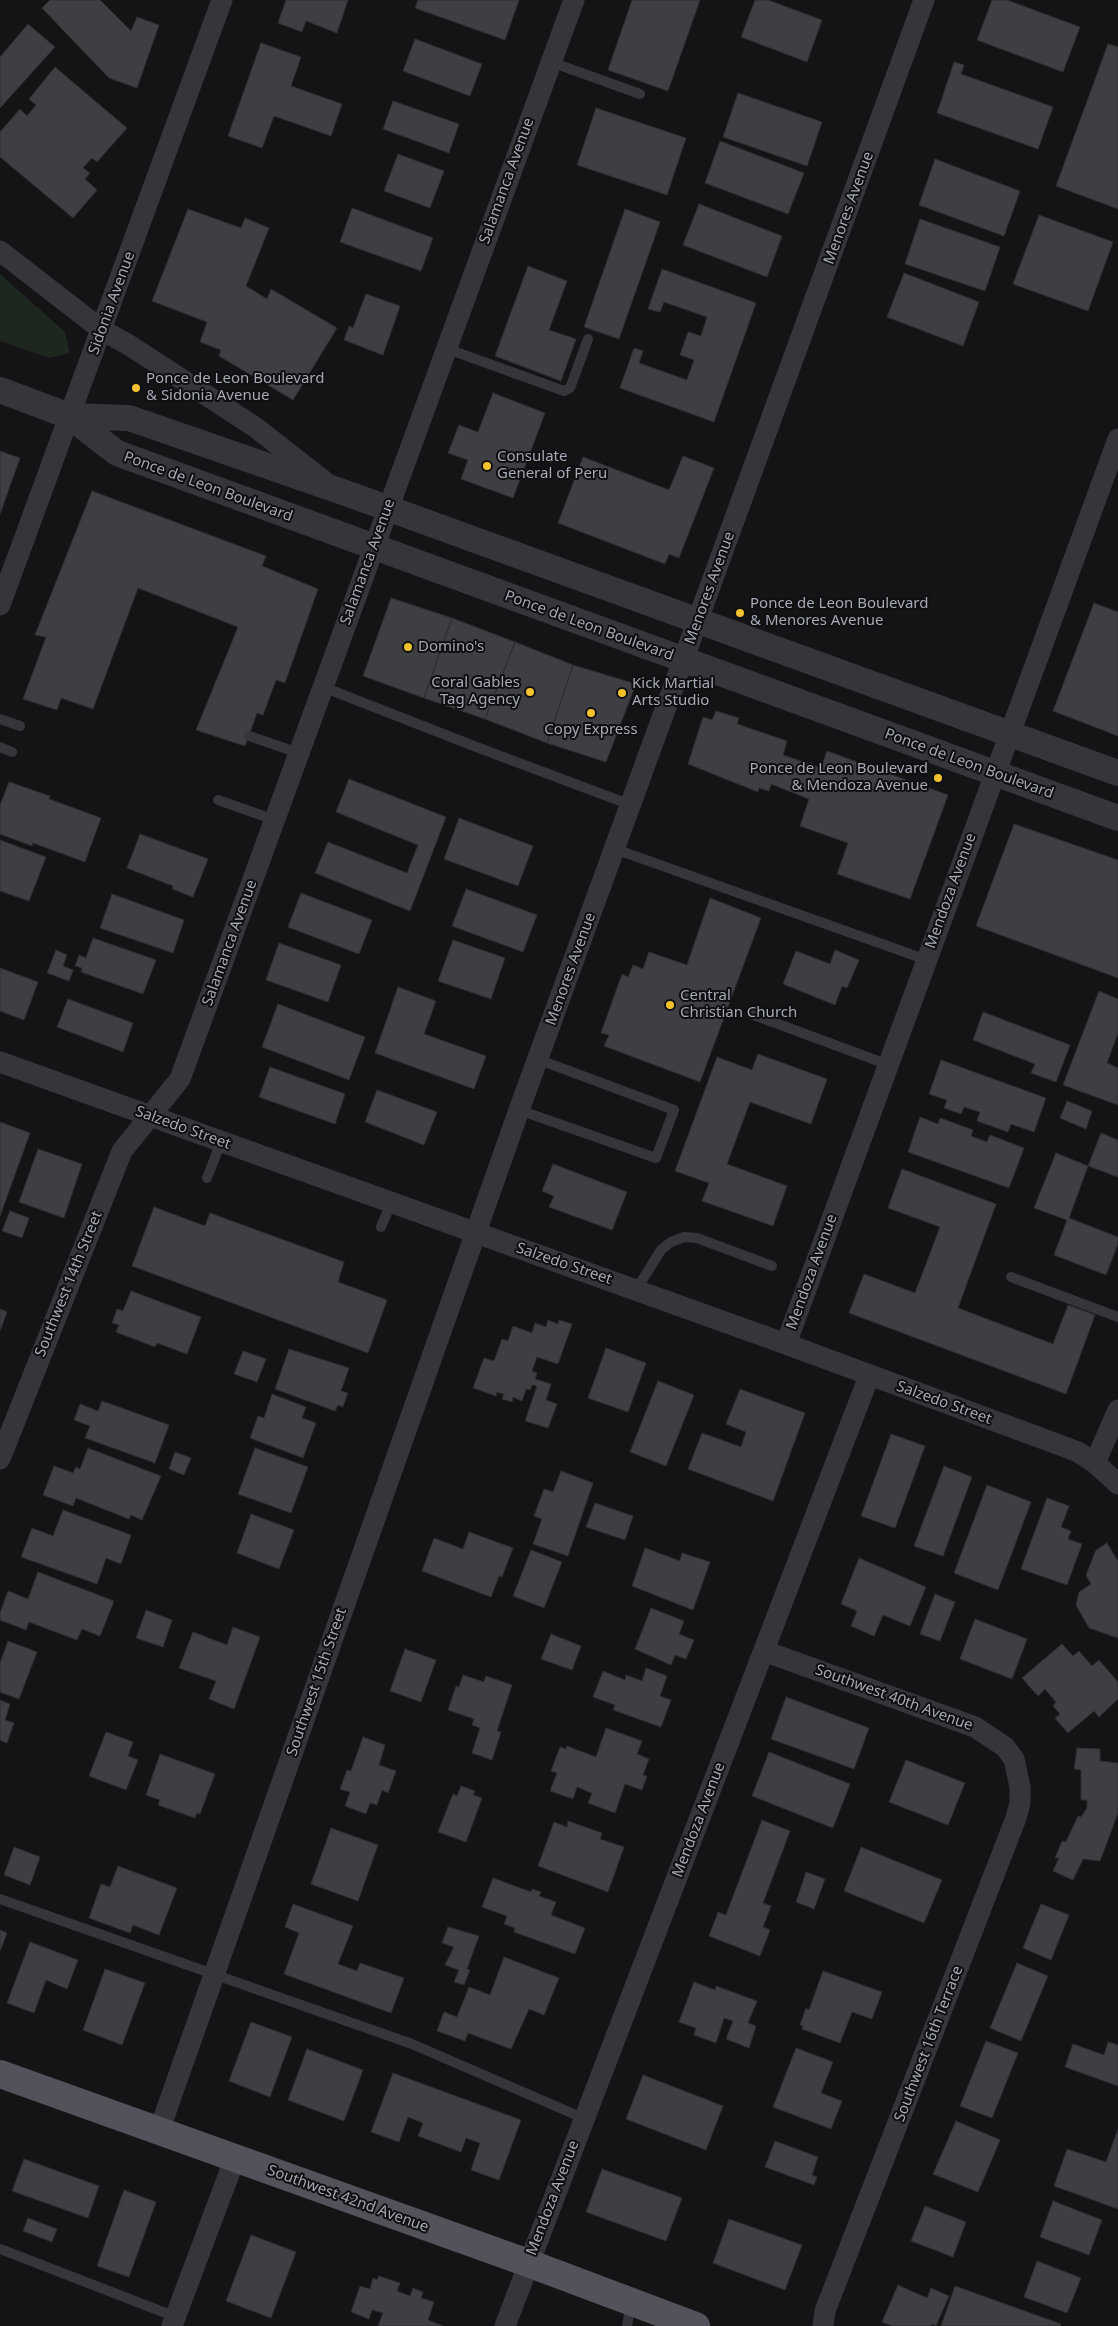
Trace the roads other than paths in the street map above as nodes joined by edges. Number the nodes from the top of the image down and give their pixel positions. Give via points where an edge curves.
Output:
1 (222, 0) edge
2 (574, 0) edge
3 (924, 0) edge
4 (551, 62) junction
5 (640, 94) dead end
6 (0, 251) edge
7 (102, 330) junction
8 (588, 339) dead end
9 (446, 348) junction
10 (0, 390) edge
11 (69, 416) junction
12 (1118, 439) edge
13 (332, 488) junction
14 (388, 508) junction
15 (373, 548) junction
16 (7, 566) edge
17 (0, 605) edge
18 (697, 620) junction
19 (683, 661) junction
20 (323, 687) junction
21 (0, 719) edge
22 (20, 726) dead end
23 (1009, 732) junction
24 (249, 736) dead end
25 (0, 747) edge
26 (12, 752) dead end
27 (299, 753) junction
28 (994, 772) junction
29 (1118, 773) edge
30 (218, 800) dead end
31 (631, 805) junction
32 (1118, 818) edge
33 (275, 820) junction
34 (615, 849) junction
35 (927, 960) junction
36 (752, 1014) dead end
37 (537, 1059) junction
38 (0, 1062) edge
39 (889, 1065) junction
40 (519, 1110) junction
41 (151, 1116) junction
42 (221, 1142) junction
43 (207, 1178) dead end
44 (391, 1203) junction
45 (381, 1227) dead end
46 (474, 1232) junction
47 (772, 1266) dead end
48 (1011, 1277) dead end
49 (636, 1290) junction
50 (1118, 1317) edge
51 (786, 1344) junction
52 (869, 1376) junction
53 (1118, 1410) edge
54 (4, 1433) edge
55 (0, 1459) edge
56 (1095, 1463) junction
57 (1118, 1484) edge
58 (764, 1651) junction
59 (1014, 1759) joint
60 (0, 1899) edge
61 (213, 1974) junction
62 (0, 2074) edge
63 (583, 2118) junction
64 (159, 2131) junction
65 (234, 2158) junction
66 (0, 2250) edge
67 (528, 2263) junction
68 (629, 2314) edge
69 (174, 2321) edge
70 (505, 2326) edge
71 (696, 2326) edge
72 (823, 2326) edge

1 - 7 street, Sidonia Avenue
2 - 4 street, Salamanca Avenue
3 - 18 street, Menores Avenue
4 - 5 lane
4 - 9 street, Salamanca Avenue
6 - 7 street
7 - 11 street, Sidonia Avenue
7 - 13 street via 255,427
8 - 9 lane via 570,388 564,391
9 - 14 street, Salamanca Avenue
10 - 11 street, Ponce de Leon Boulevard
11 - 13 street, Ponce de Leon Boulevard via 129,418
11 - 15 street, Ponce de Leon Boulevard via 117,454
11 - 16 street, Sidonia Avenue
12 - 23 street, Mendoza Avenue
13 - 14 street, Ponce de Leon Boulevard
14 - 15 street, Salamanca Avenue
14 - 18 street, Ponce de Leon Boulevard
15 - 19 street, Ponce de Leon Boulevard
15 - 20 street, Salamanca Avenue
16 - 17 street, Sidonia Avenue
18 - 19 street, Menores Avenue
18 - 23 street, Ponce de Leon Boulevard
19 - 28 street, Ponce de Leon Boulevard
19 - 31 street, Menores Avenue
20 - 27 street, Salamanca Avenue
20 - 31 lane
21 - 22 lane
23 - 28 street, Mendoza Avenue
23 - 29 street, Ponce de Leon Boulevard
24 - 27 lane
25 - 26 lane
27 - 33 street, Salamanca Avenue
28 - 32 street, Ponce de Leon Boulevard
28 - 35 street, Mendoza Avenue
30 - 33 lane
31 - 34 street, Menores Avenue
33 - 41 street, Salamanca Avenue via 180,1079
34 - 35 lane
34 - 37 street, Menores Avenue
35 - 39 street, Mendoza Avenue
36 - 39 lane
37 - 40 street, Menores Avenue
37 - 40 lane via 674,1110 656,1158
38 - 41 street, Salzedo Street
39 - 51 street, Mendoza Avenue
40 - 46 street, Menores Avenue
41 - 42 street, Salzedo Street
41 - 54 street, Southwest 14th Street via 122,1151
42 - 43 lane
42 - 44 street, Salzedo Street
44 - 45 lane
44 - 46 street, Salzedo Street
46 - 49 street, Salzedo Street
46 - 61 street, Southwest 15th Street
47 - 49 lane via 697,1238 684,1237 661,1250
48 - 50 lane
49 - 51 street, Salzedo Street
51 - 52 street, Salzedo Street
52 - 56 street, Salzedo Street via 1078,1452
52 - 58 street, Mendoza Avenue
53 - 56 street
54 - 55 street, Southwest 14th Street
56 - 57 street, Salzedo Street
58 - 59 street, Southwest 40th Avenue via 976,1727 1005,1747
58 - 63 street, Mendoza Avenue
59 - 72 street, Southwest 16th Terrace via 1020,1787 1016,1818 825,2311
60 - 61 lane
61 - 63 lane via 412,2044
61 - 64 street, Southwest 15th Street
62 - 64 main road, Southwest 42nd Avenue
63 - 67 street, Mendoza Avenue
64 - 65 main road, Southwest 42nd Avenue
65 - 67 main road, Southwest 42nd Avenue
65 - 69 street
66 - 69 lane
67 - 68 main road, Southwest 42nd Avenue
67 - 70 street, Mendoza Avenue
68 - 71 main road, Southwest 42nd Avenue

